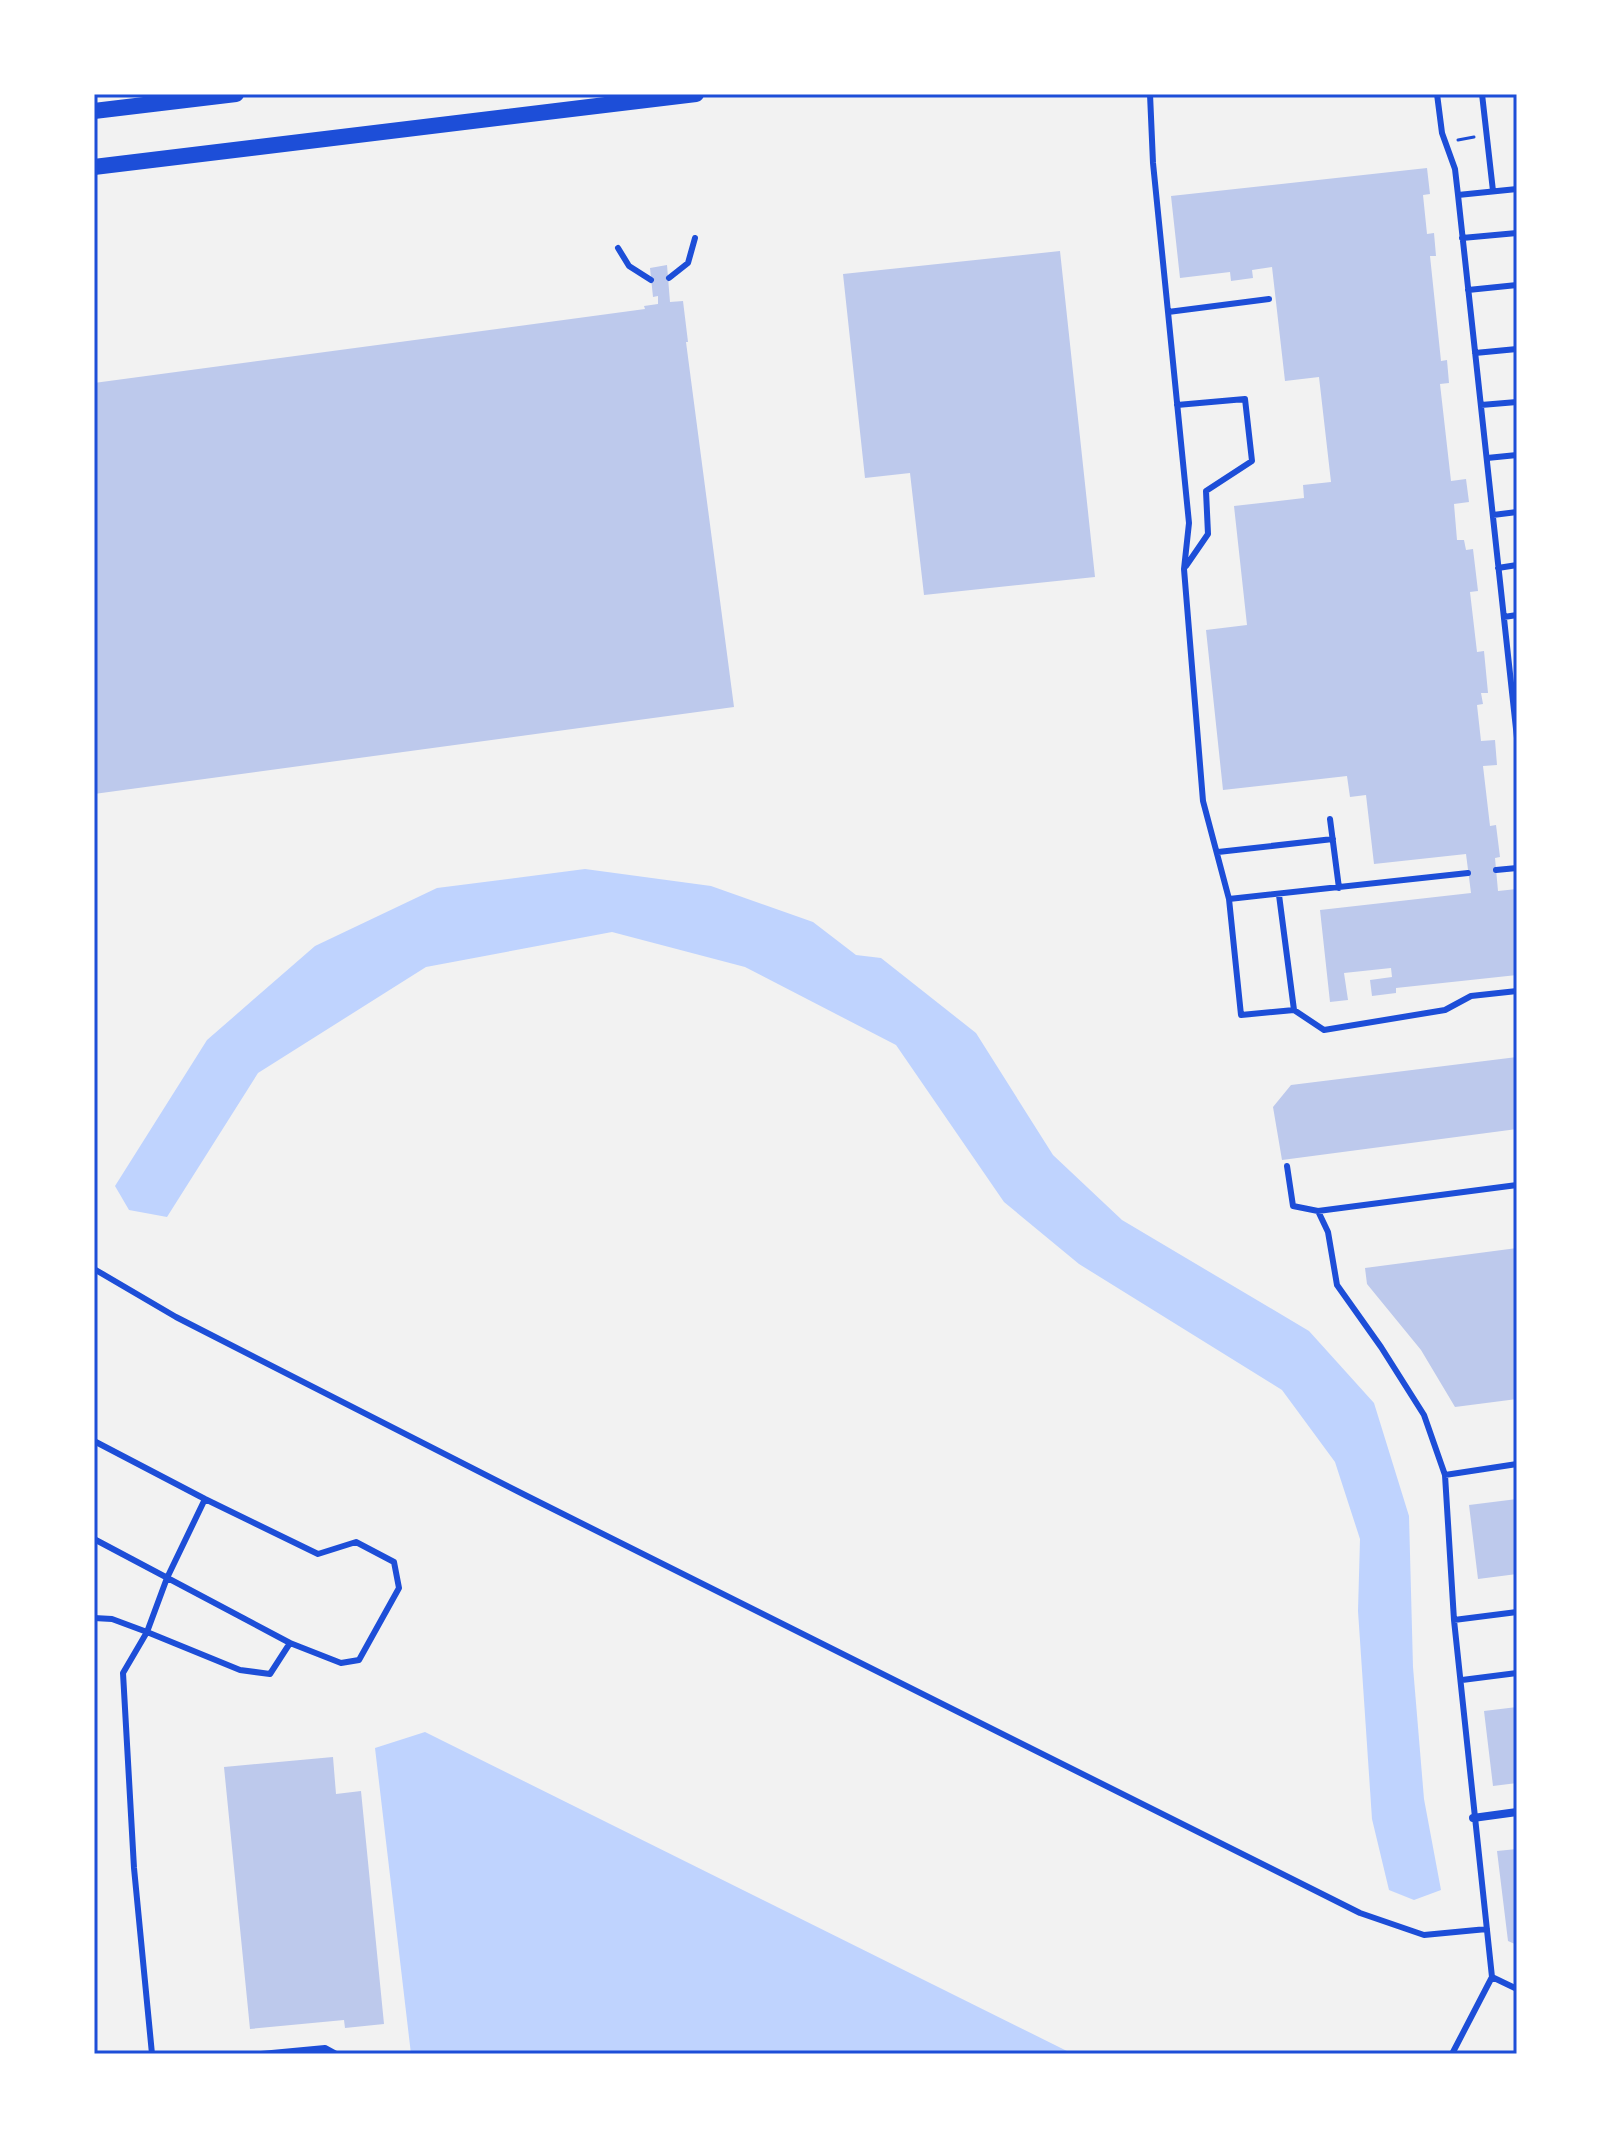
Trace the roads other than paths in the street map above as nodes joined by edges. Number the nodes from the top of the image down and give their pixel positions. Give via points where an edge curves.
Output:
1 (236, 94) edge
2 (696, 94) edge
3 (1150, 94) edge
4 (1437, 94) edge
5 (1482, 94) edge
6 (94, 111) edge
7 (94, 167) edge
8 (1517, 189) edge
9 (1493, 191) junction
10 (1458, 195) junction
11 (1517, 233) edge
12 (695, 238) dead end
13 (1462, 238) junction
14 (618, 248) dead end
15 (669, 278) dead end
16 (651, 280) dead end
17 (1517, 285) edge
18 (1468, 290) junction
19 (1269, 299) dead end
20 (1168, 312) junction
21 (1517, 349) edge
22 (1475, 353) junction
23 (1517, 402) edge
24 (1177, 405) junction
25 (1481, 405) junction
26 (1517, 455) edge
27 (1487, 458) junction
28 (1517, 512) edge
29 (1493, 515) junction
30 (1517, 565) edge
31 (1498, 568) junction
32 (1184, 569) junction
33 (1517, 615) edge
34 (1504, 617) junction
35 (1513, 664) edge
36 (1516, 717) edge
37 (1517, 738) edge
38 (1330, 819) dead end
39 (1333, 839) junction
40 (1218, 852) junction
41 (1517, 868) edge
42 (1496, 870) dead end
43 (1468, 873) dead end
44 (1339, 888) junction
45 (1279, 895) junction
46 (1229, 899) junction
47 (1517, 991) edge
48 (1294, 1010) junction
49 (1287, 1166) dead end
50 (1517, 1185) edge
51 (1318, 1211) junction
52 (94, 1269) edge
53 (94, 1441) edge
54 (1517, 1464) edge
55 (1445, 1475) junction
56 (205, 1499) junction
57 (94, 1539) edge
58 (167, 1578) junction
59 (1517, 1612) edge
60 (94, 1618) edge
61 (1454, 1620) junction
62 (147, 1632) junction
63 (290, 1643) junction
64 (1517, 1673) edge
65 (1462, 1680) junction
66 (1517, 1812) edge
67 (1473, 1818) junction
68 (1487, 1929) junction
69 (1492, 1977) junction
70 (1517, 1989) edge
71 (152, 2054) edge
72 (261, 2054) edge
73 (336, 2054) edge
74 (1452, 2054) edge

1 - 6 main road
2 - 7 main road
3 - 20 lane
4 - 10 lane
5 - 9 lane
8 - 9 lane
9 - 10 lane
10 - 13 lane
11 - 13 lane
12 - 15 lane via 688,263
13 - 18 lane
14 - 16 lane via 629,266
17 - 18 lane
18 - 22 lane
19 - 20 lane
20 - 24 lane
21 - 22 lane
22 - 25 lane
23 - 25 lane
24 - 32 lane via 1189,523
24 - 32 lane via 1245,399 1252,461 1206,491 1208,534
25 - 27 lane
26 - 27 lane
27 - 29 lane
28 - 29 lane
29 - 31 lane
30 - 31 lane
31 - 34 lane
32 - 40 lane via 1203,801
33 - 34 lane
34 - 35 lane
35 - 36 lane
36 - 37 lane
38 - 39 lane
39 - 40 lane
39 - 44 lane
40 - 46 lane
41 - 42 lane
43 - 44 lane
44 - 45 lane
45 - 46 lane
45 - 48 lane
46 - 48 lane via 1241,1015
47 - 48 lane via 1471,996 1445,1010 1324,1030
49 - 51 lane via 1293,1206
50 - 51 lane
51 - 55 lane via 1328,1232 1337,1285 1424,1415
52 - 68 lane via 176,1317 485,1475 1360,1913 1424,1935
53 - 56 lane
54 - 55 lane
55 - 61 lane
56 - 58 lane
56 - 63 lane via 318,1554 356,1542 394,1562 399,1588 359,1660 341,1663
57 - 58 lane
58 - 62 lane
58 - 63 lane
59 - 61 lane
60 - 62 lane
61 - 65 lane
62 - 63 lane via 240,1670 270,1674
62 - 71 lane via 123,1673
64 - 65 lane
65 - 67 lane
66 - 67 street
67 - 68 lane
68 - 69 lane
69 - 70 lane
69 - 74 lane
72 - 73 lane via 325,2048

